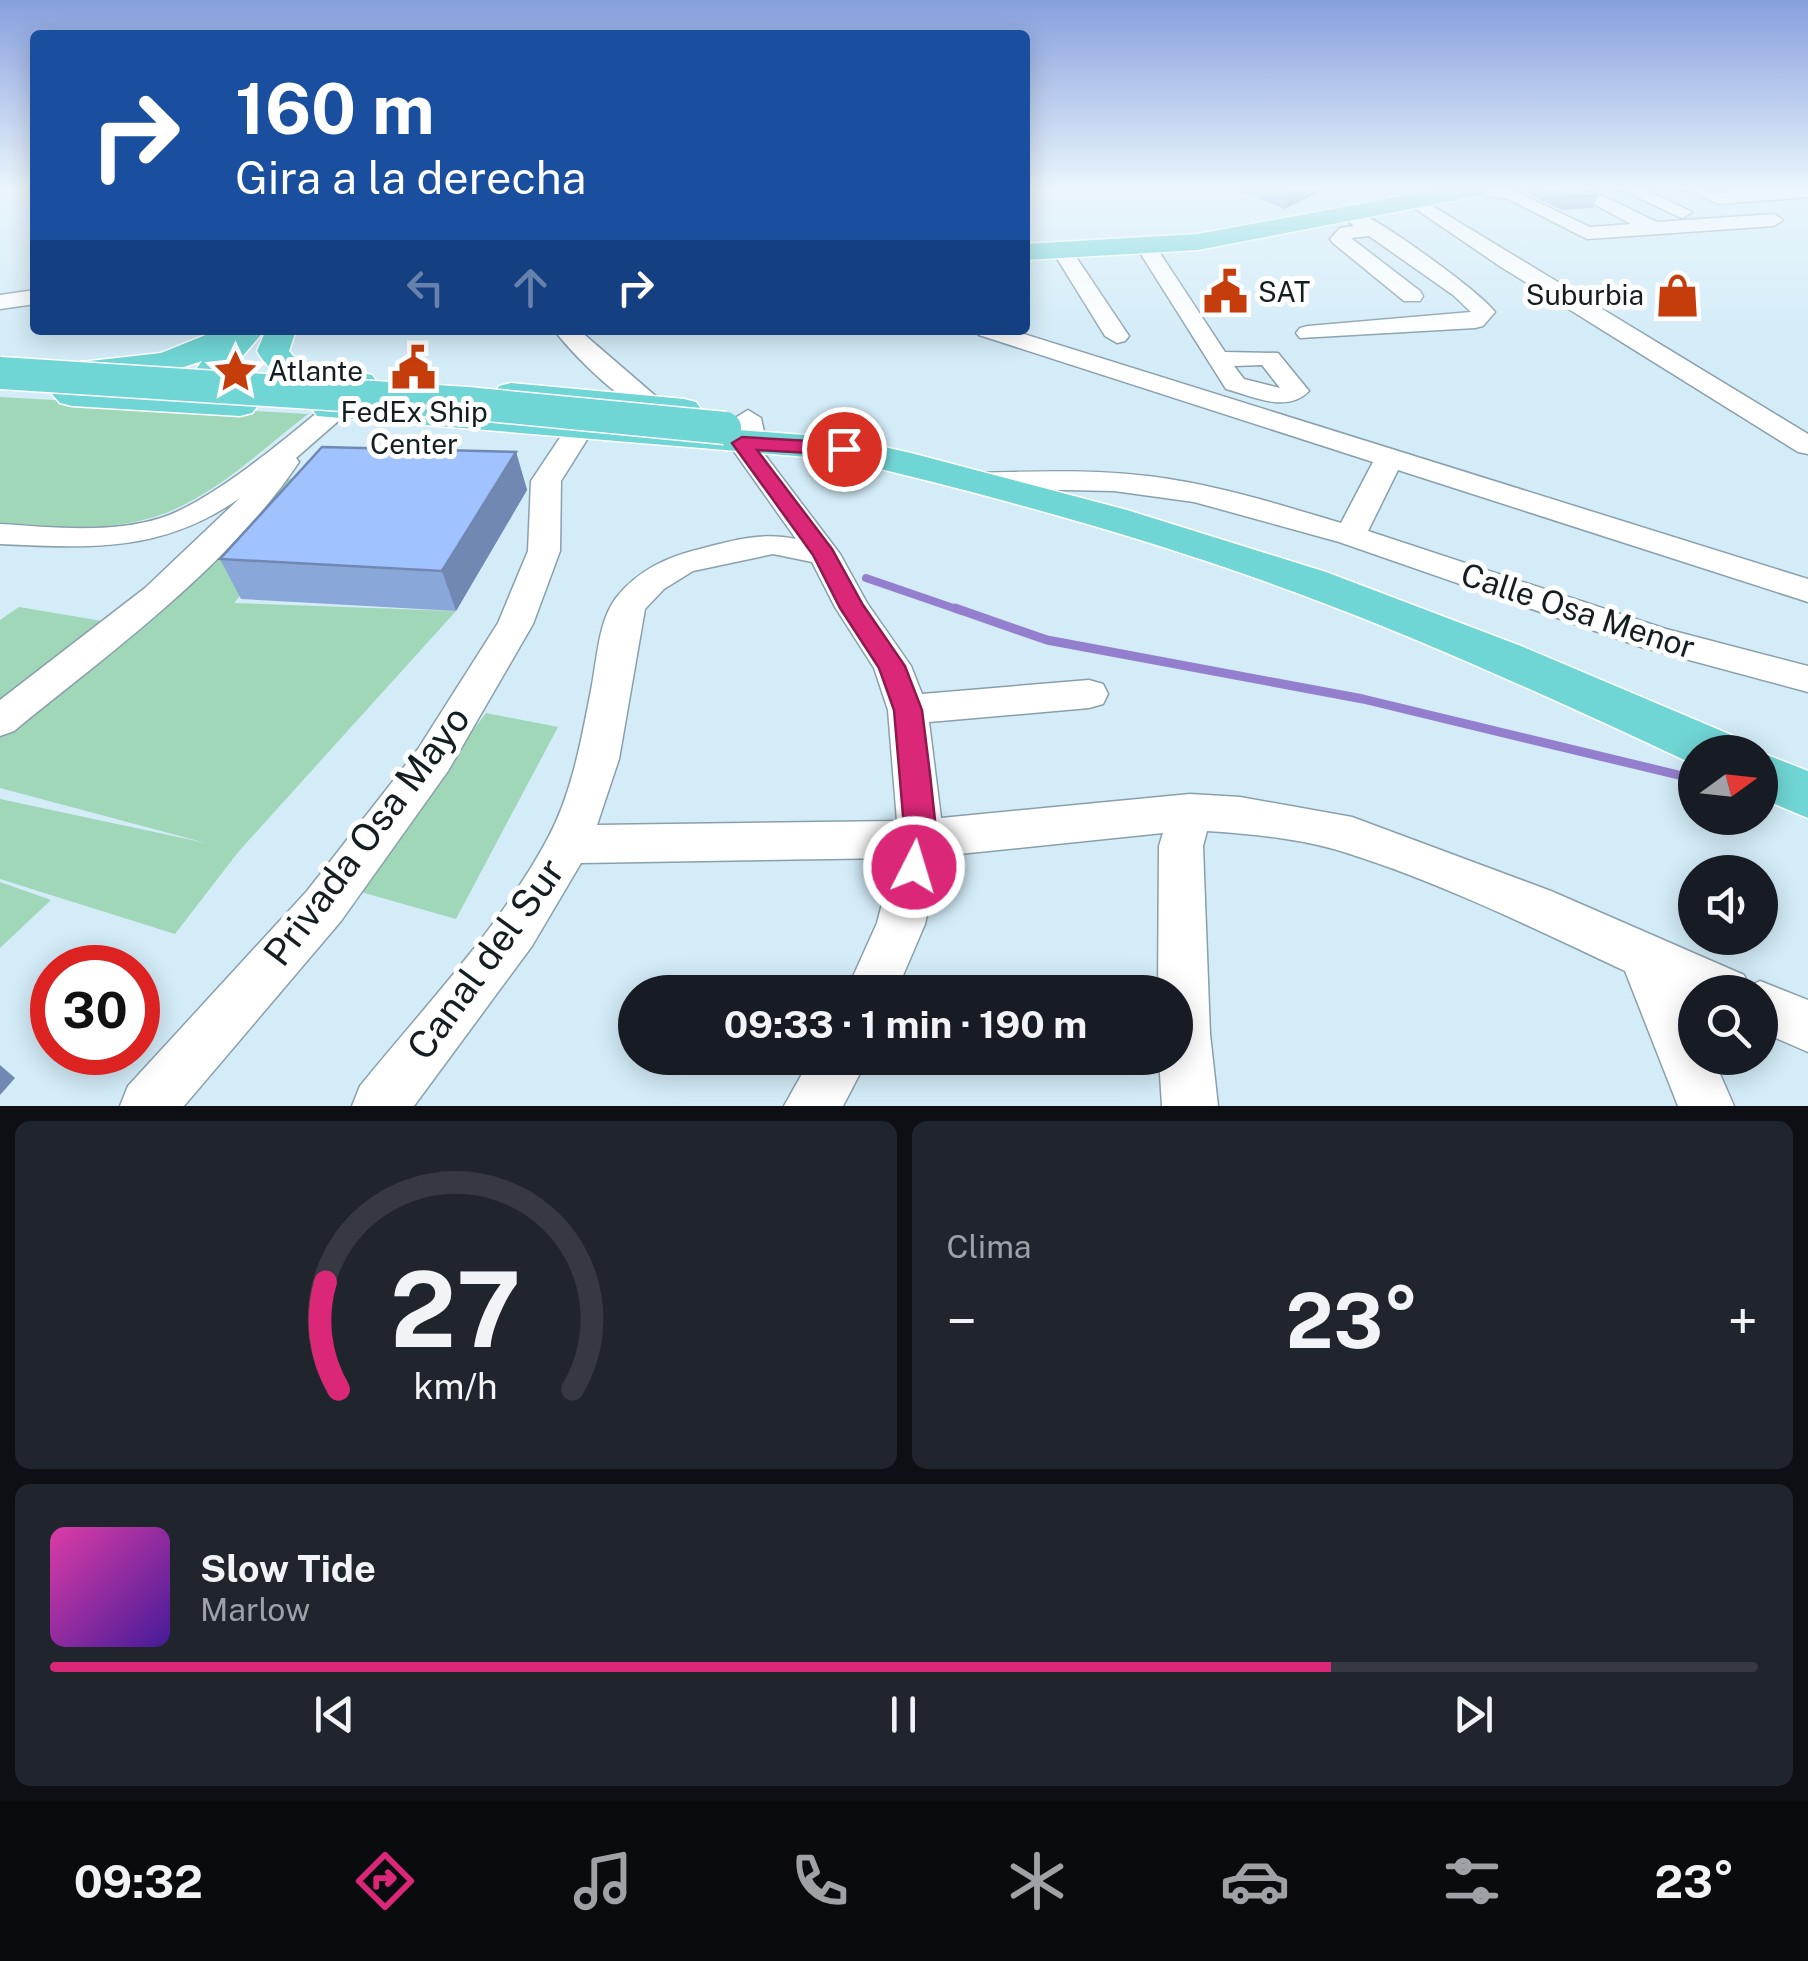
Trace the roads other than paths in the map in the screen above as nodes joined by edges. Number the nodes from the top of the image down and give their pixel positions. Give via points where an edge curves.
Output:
1 (1106, 240) edge
2 (1218, 240) edge
3 (1340, 240) edge
4 (1386, 240) edge
5 (1477, 240) edge
6 (1030, 243) edge
7 (1147, 248) junction
8 (1030, 252) edge
9 (1063, 252) junction
10 (1508, 263) junction
11 (1412, 296) dead end
12 (30, 299) edge
13 (0, 302) edge
14 (1308, 333) dead end
15 (231, 335) edge
16 (245, 335) edge
17 (258, 335) edge
18 (279, 335) edge
19 (571, 335) edge
20 (1003, 335) edge
21 (1116, 336) dead end
22 (219, 359) junction
23 (1218, 359) junction
24 (0, 363) edge
25 (0, 373) edge
26 (72, 380) junction
27 (390, 384) junction
28 (16, 388) edge
29 (650, 404) junction
30 (262, 406) junction
31 (334, 410) junction
32 (579, 430) junction
33 (741, 430) junction
34 (1802, 438) edge
35 (296, 446) junction
36 (1390, 458) junction
37 (1808, 462) edge
38 (976, 482) junction
39 (0, 534) edge
40 (1350, 536) junction
41 (824, 554) junction
42 (1808, 592) edge
43 (1808, 679) edge
44 (1089, 694) dead end
45 (908, 710) junction
46 (0, 721) edge
47 (1678, 735) edge
48 (1778, 782) edge
49 (1808, 796) edge
50 (1190, 812) junction
51 (921, 839) junction
52 (568, 844) junction
53 (1645, 959) junction
54 (878, 975) edge
55 (1180, 975) edge
56 (1684, 975) edge
57 (1778, 1014) edge
58 (1808, 1026) edge
59 (831, 1075) edge
60 (1186, 1075) edge
61 (148, 1106) edge
62 (380, 1106) edge
63 (812, 1106) edge
64 (1190, 1106) edge
65 (1706, 1106) edge

1 - 6 main road
2 - 7 main road
3 - 11 street
4 - 14 street via 1484,312 1475,321
5 - 10 street
7 - 9 main road
7 - 23 street
8 - 9 main road
9 - 21 street
10 - 34 street
10 - 37 street via 1510,273
12 - 13 street
15 - 26 main road via 157,365
16 - 22 main road
17 - 22 main road
18 - 27 main road via 274,351 290,371
19 - 29 street
20 - 36 street
22 - 26 main road via 109,390
22 - 30 main road via 206,385
23 - 23 street via 1234,384 1296,391 1279,357
24 - 26 main road
25 - 33 main road, bridge via 467,402
26 - 28 main road via 78,375
26 - 30 main road via 72,396
27 - 29 main road
27 - 31 street via 356,391
29 - 33 main road
30 - 31 main road
31 - 32 main road
31 - 35 street
32 - 33 main road
32 - 61 street, Privada Osa Mayo via 546,480 544,552 514,624 432,760 324,906
33 - 38 main road
33 - 41 street
35 - 39 street via 169,526 92,538
35 - 46 street via 267,488 157,596
36 - 40 street
36 - 42 street
38 - 40 street, Calle Osa Menor via 1065,479 1193,492
38 - 47 main road via 1160,533 1374,606
40 - 43 street, Calle Osa Menor via 1667,642
41 - 45 street via 892,666
41 - 52 street, Canal del Sur via 773,544 681,564 629,605 598,758
44 - 45 street
45 - 51 street
48 - 49 main road
50 - 51 street
50 - 53 street via 1352,835 1534,906
50 - 55 street via 1181,846
51 - 52 street
51 - 54 street via 901,924
52 - 62 street, Canal del Sur via 515,930
53 - 56 street
53 - 65 street
57 - 58 street
59 - 63 street
60 - 64 street

